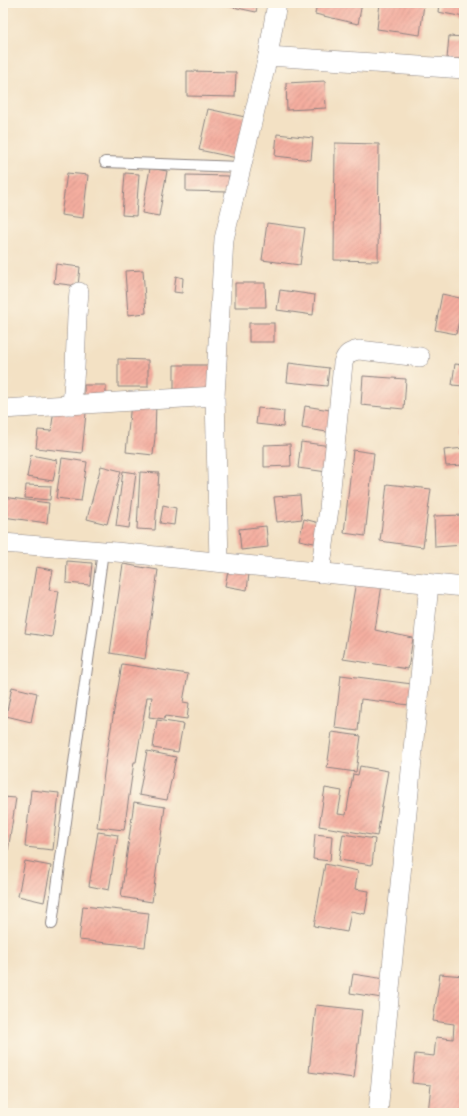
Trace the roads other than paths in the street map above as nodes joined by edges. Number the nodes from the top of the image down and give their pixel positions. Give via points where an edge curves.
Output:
1 (277, 3) edge
2 (268, 56) junction
3 (464, 69) edge
4 (106, 162) dead end
5 (241, 167) junction
6 (79, 292) dead end
7 (420, 356) dead end
8 (215, 396) junction
9 (72, 405) junction
10 (3, 409) edge
11 (3, 543) edge
12 (103, 551) junction
13 (219, 562) junction
14 (320, 573) junction
15 (429, 584) junction
16 (464, 587) edge
17 (52, 924) dead end
18 (378, 1113) edge

1 - 2 street
2 - 3 street
2 - 5 street
4 - 5 lane
5 - 8 street via 224,239
6 - 9 street
7 - 14 street via 359,350 345,357
8 - 9 street
8 - 13 street
9 - 10 street
11 - 12 street
12 - 13 street
12 - 17 lane
13 - 14 street
14 - 15 street
15 - 16 street
15 - 18 street

